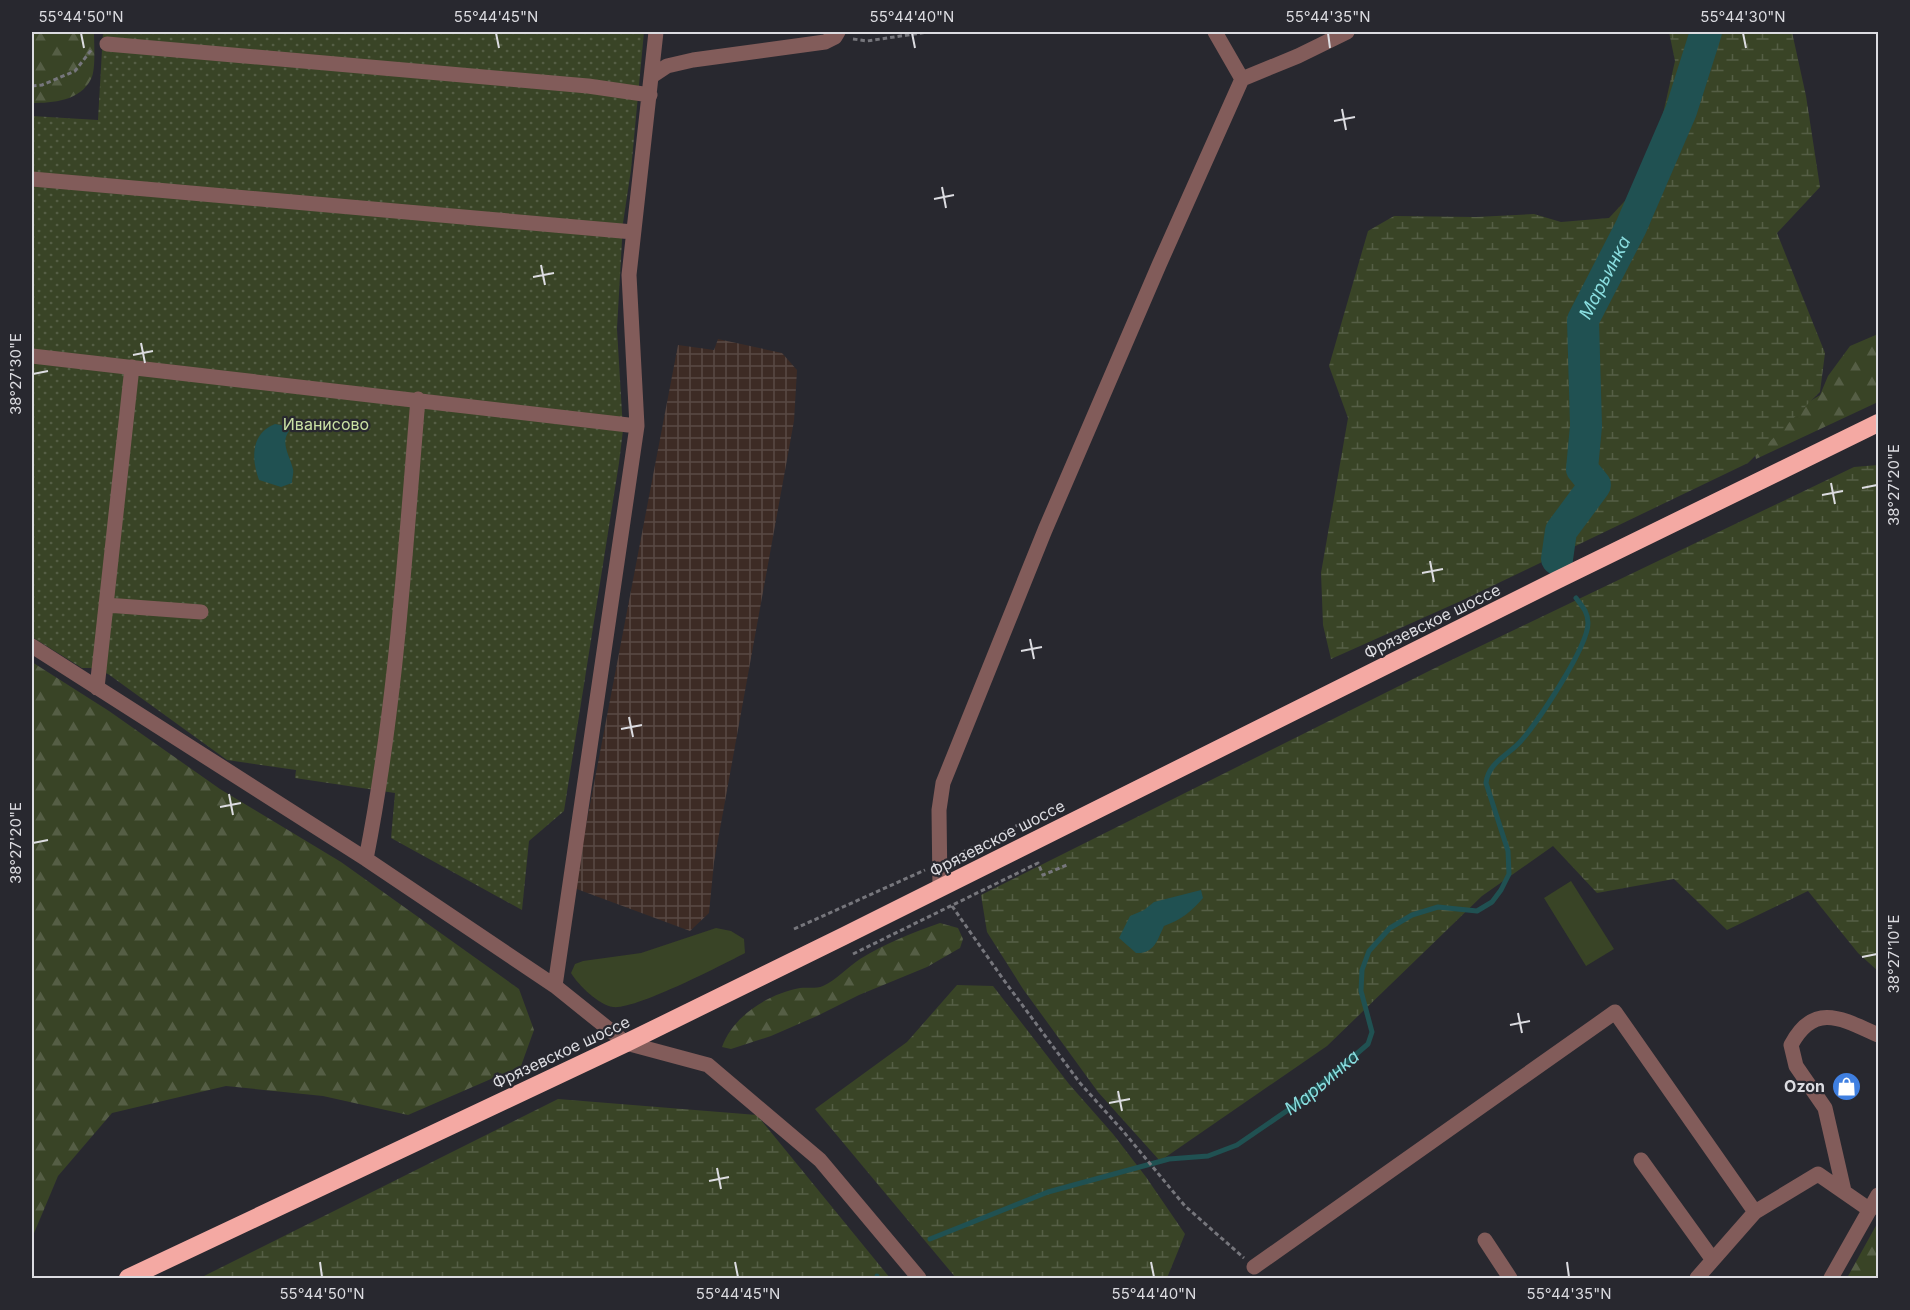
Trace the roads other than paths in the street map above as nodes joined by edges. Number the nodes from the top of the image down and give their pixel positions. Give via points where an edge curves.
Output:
1 (656, 32) edge
2 (1215, 32) edge
3 (1347, 32) edge
4 (837, 34) edge
5 (101, 44) road end
6 (652, 76) junction
7 (1242, 79) junction
8 (650, 95) junction
9 (32, 179) edge
10 (633, 232) junction
11 (32, 356) edge
12 (132, 367) junction
13 (418, 399) junction
14 (1878, 423) edge
15 (637, 426) junction
16 (106, 605) junction
17 (201, 612) dead end
18 (32, 646) edge
19 (97, 688) junction
20 (366, 859) junction
21 (940, 888) junction
22 (555, 986) junction
23 (1878, 1035) edge
24 (626, 1043) junction
25 (1641, 1161) dead end
26 (1844, 1191) junction
27 (1878, 1195) edge
28 (1870, 1210) junction
29 (1755, 1212) junction
30 (1485, 1240) dead end
31 (1713, 1260) junction
32 (1254, 1267) road end
33 (128, 1278) edge
34 (919, 1278) edge
35 (1510, 1278) edge
36 (1697, 1278) edge
37 (1831, 1278) edge

1 - 6 street
2 - 7 street
3 - 7 street
4 - 6 street via 825,42 693,60 667,66
5 - 8 street
6 - 8 street
7 - 21 street via 1045,530 943,783 939,810
8 - 10 street
9 - 10 street
10 - 15 street via 629,275
11 - 12 street
12 - 13 street
12 - 16 street
13 - 15 street
13 - 20 street via 397,653 380,790
14 - 21 highway, Фрязевское шоссе
15 - 22 street
16 - 17 street
16 - 19 street
18 - 19 street
19 - 20 street
20 - 22 street
21 - 24 highway, Фрязевское шоссе
22 - 24 street
23 - 26 street via 1840,1017 1821,1017 1799,1030 1791,1045 1796,1066 1825,1108
24 - 33 highway, Фрязевское шоссе
24 - 34 street via 708,1065 820,1160
25 - 31 street
26 - 28 street
26 - 29 street via 1818,1173
27 - 28 street
28 - 37 street
29 - 31 street
29 - 32 street via 1615,1012
30 - 35 street
31 - 36 street

